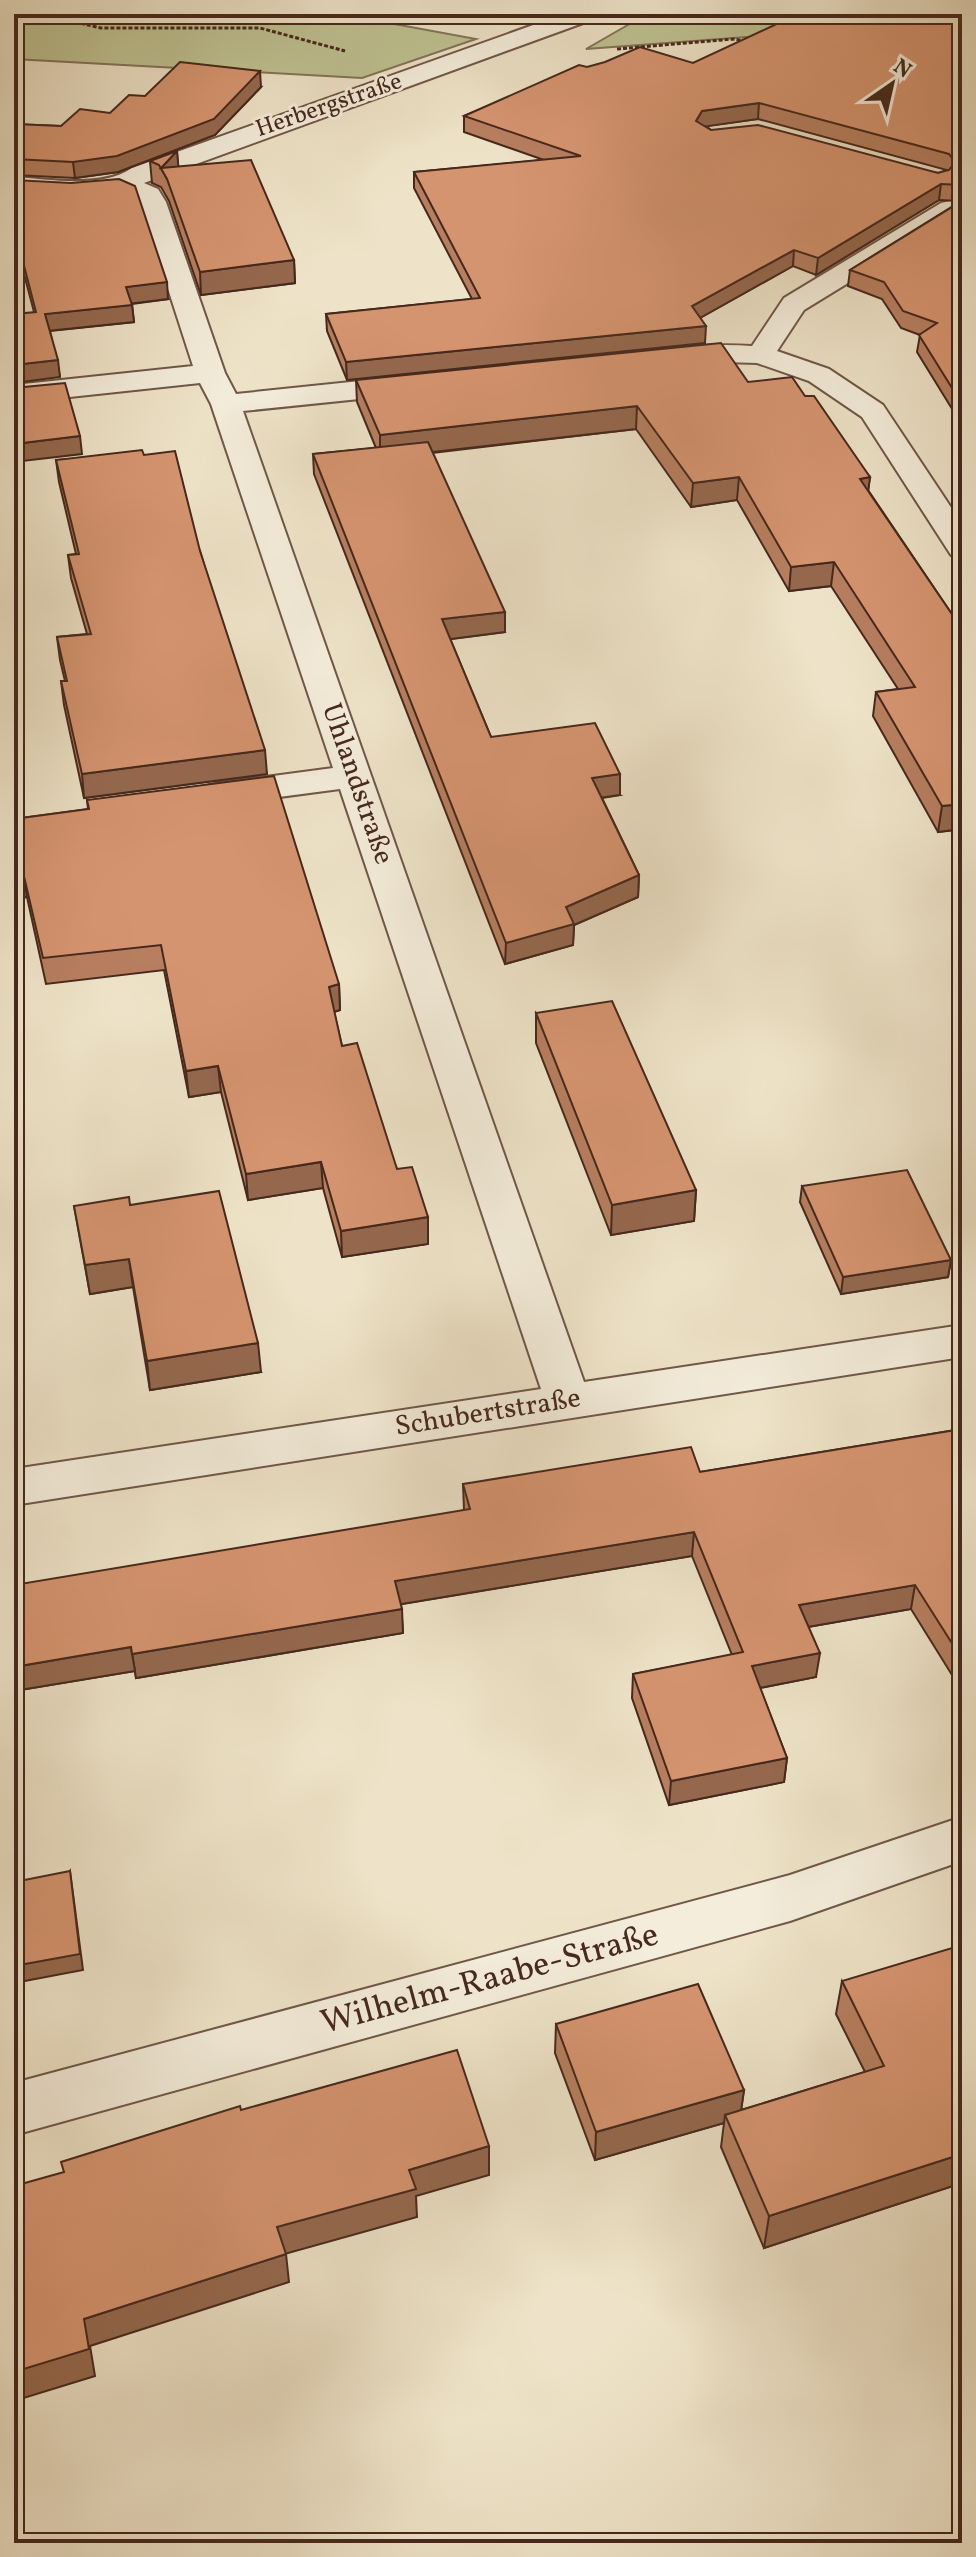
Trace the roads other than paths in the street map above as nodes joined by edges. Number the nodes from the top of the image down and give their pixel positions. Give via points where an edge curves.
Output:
1 (586, 14) edge
2 (125, 184) junction
3 (14, 185) edge
4 (927, 188) edge
5 (956, 210) edge
6 (760, 355) junction
7 (646, 361) edge
8 (443, 382) edge
9 (218, 388) junction
10 (14, 394) edge
11 (962, 548) edge
12 (354, 776) junction
13 (184, 798) edge
14 (962, 1341) edge
15 (568, 1401) junction
16 (14, 1487) edge
17 (962, 1839) edge
18 (14, 2109) edge

1 - 2 street, Herbergstraße via 141,173
2 - 3 street, Herbergstraße
2 - 9 street, Uhlandstraße via 153,202
4 - 5 street via 931,199
5 - 6 street via 794,304
6 - 7 street
6 - 11 street via 819,375 873,411
8 - 9 street
9 - 10 street
9 - 12 street, Uhlandstraße
12 - 13 street
12 - 15 street, Uhlandstraße
14 - 15 street, Schubertstraße
15 - 16 street, Schubertstraße
17 - 18 street, Wilhelm-Raabe-Straße via 790,1898

